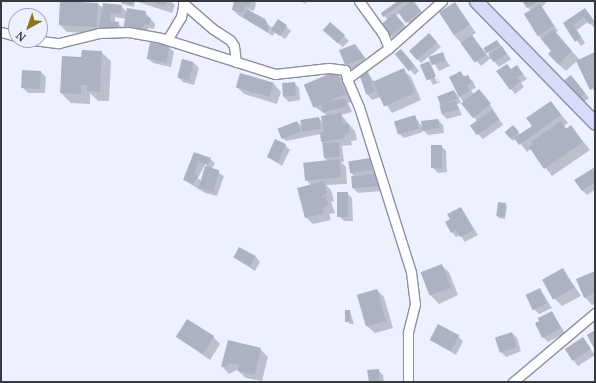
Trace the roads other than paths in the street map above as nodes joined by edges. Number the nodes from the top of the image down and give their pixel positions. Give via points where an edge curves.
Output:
1 (359, 1) edge
2 (442, 1) edge
3 (476, 1) edge
4 (183, 2) edge
5 (167, 40) junction
6 (48, 42) edge
7 (389, 48) junction
8 (236, 62) junction
9 (347, 79) junction
10 (595, 123) edge
11 (595, 313) edge
12 (408, 382) edge
13 (513, 382) edge

1 - 7 street via 383,34
2 - 7 street
3 - 10 street
4 - 5 street via 181,17
4 - 8 street via 213,29 230,40 234,46
5 - 6 street via 128,32 99,33 59,43
5 - 8 street
7 - 9 street
8 - 9 street via 275,74 329,68 345,70
9 - 12 street via 359,107 411,272 415,304 408,332
11 - 13 street

